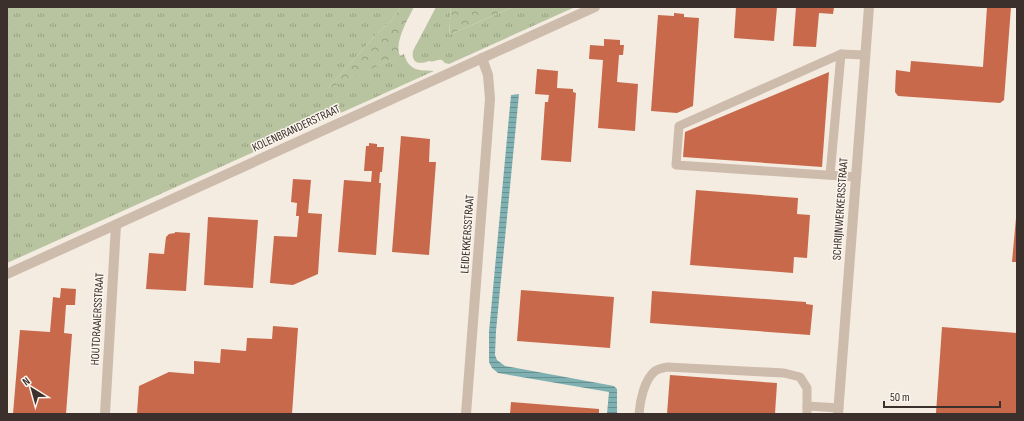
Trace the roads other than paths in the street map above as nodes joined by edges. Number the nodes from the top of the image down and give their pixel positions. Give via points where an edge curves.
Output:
1 (595, 7) edge
2 (869, 7) edge
3 (842, 54) junction
4 (865, 55) junction
5 (482, 58) junction
6 (830, 175) junction
7 (856, 177) junction
8 (116, 225) junction
9 (7, 274) edge
10 (807, 410) edge
11 (838, 411) edge
12 (105, 414) edge
13 (466, 414) edge
14 (639, 414) edge

1 - 5 street, KOLENBRANDERSTRAAT
2 - 4 street, SCHRIJNWERKERSSTRAAT
3 - 4 lane
3 - 6 lane
3 - 6 lane via 679,126 676,165
4 - 7 street, SCHRIJNWERKERSSTRAAT
5 - 8 street, KOLENBRANDERSTRAAT
5 - 13 street, LEIDEKKERSSTRAAT via 488,75 490,99
6 - 7 lane
7 - 11 street, SCHRIJNWERKERSSTRAAT
8 - 9 street, KOLENBRANDERSTRAAT
8 - 12 street, HOUTDRAAIERSSTRAAT
10 - 11 lane
10 - 14 lane via 807,388 800,377 784,373 667,367 655,371 645,383

